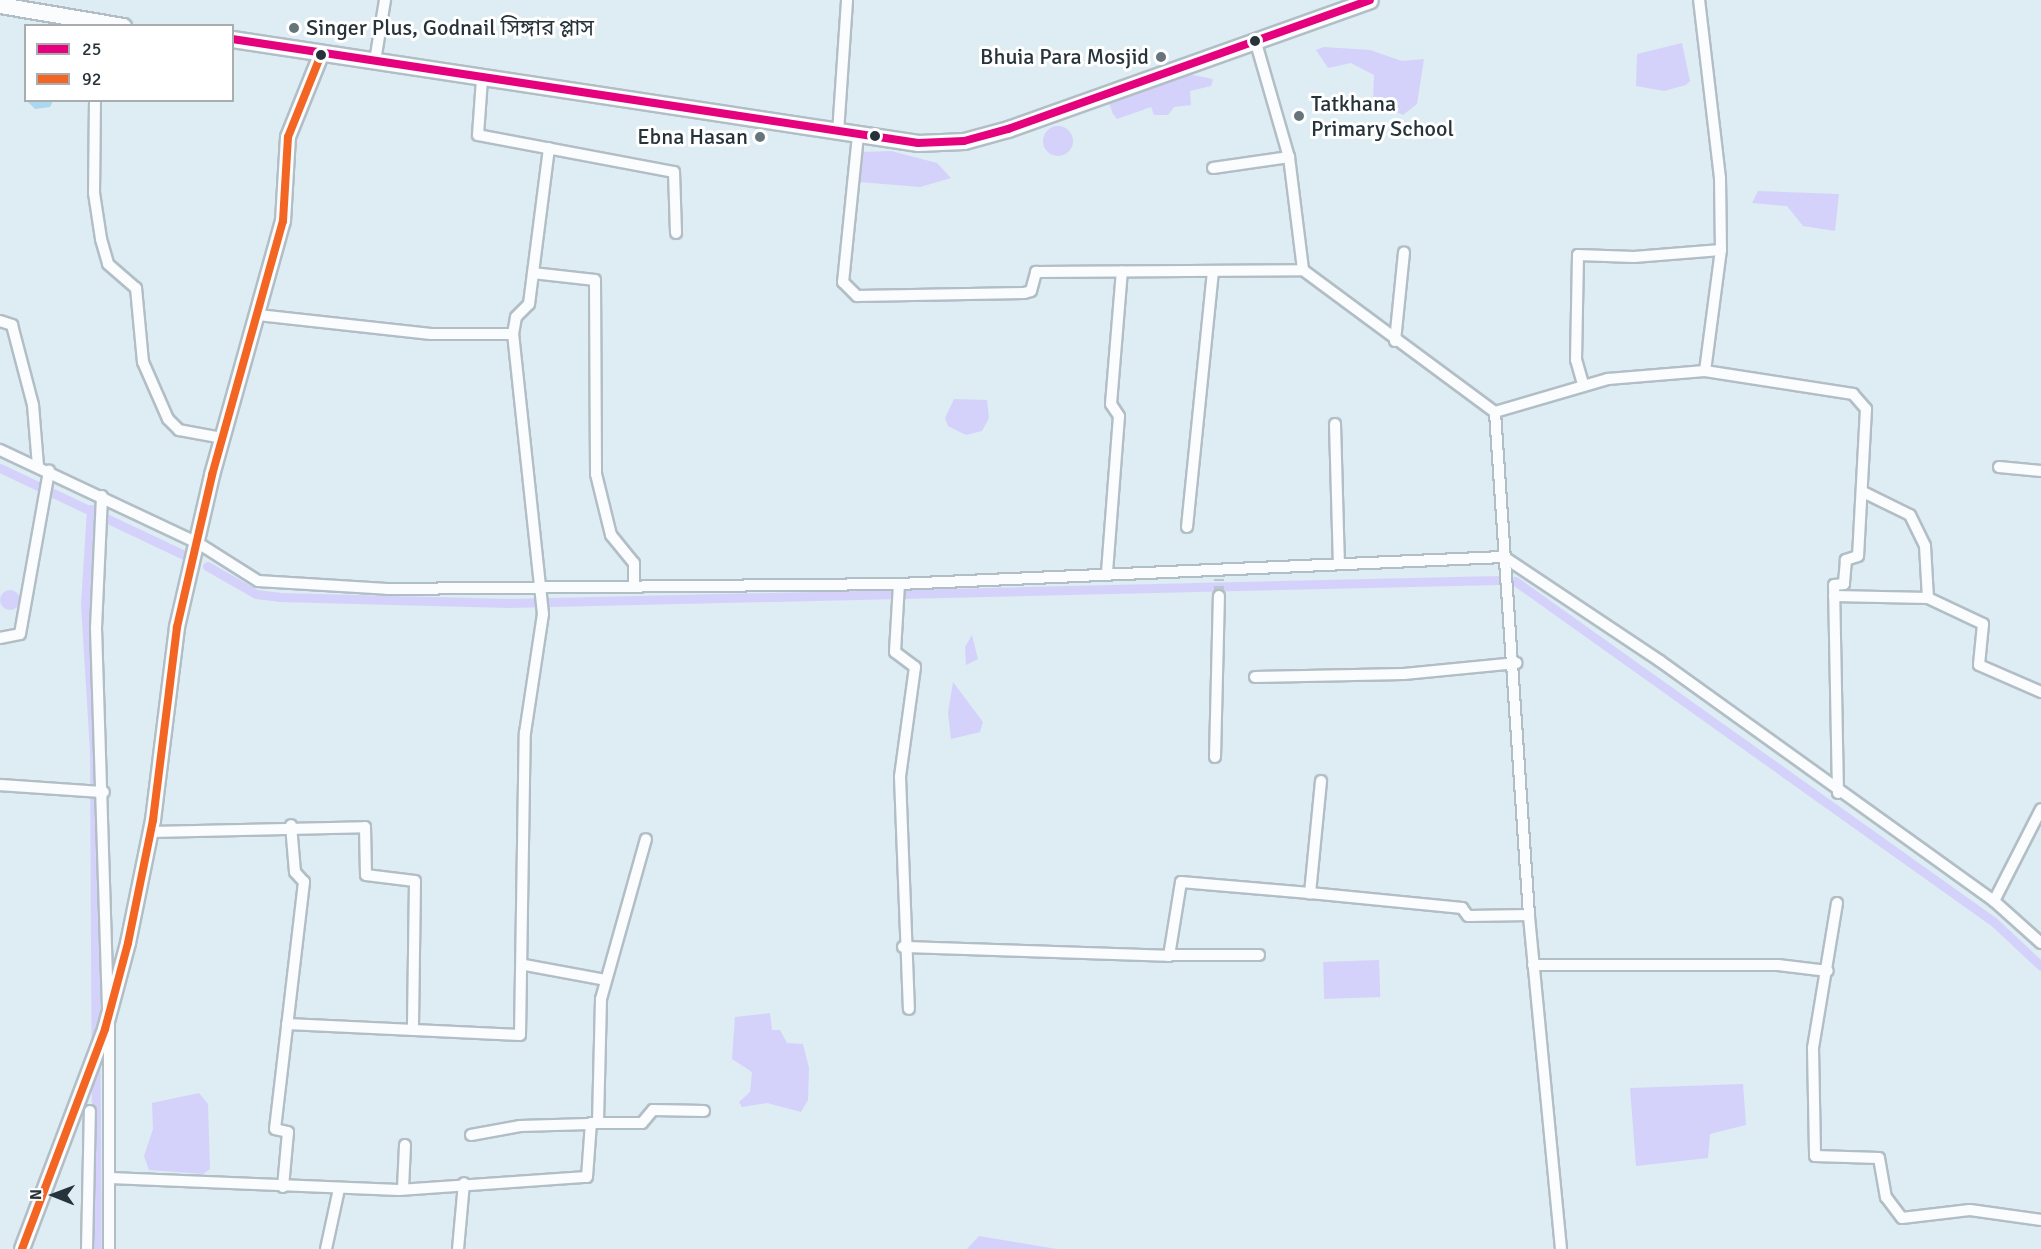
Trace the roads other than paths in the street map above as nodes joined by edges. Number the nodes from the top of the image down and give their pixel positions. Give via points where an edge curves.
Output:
1 (385, 0) edge
2 (847, 0) edge
3 (1370, 0) edge
4 (1699, 0) edge
5 (0, 5) edge
6 (97, 24) edge
7 (234, 39) edge
8 (1256, 43) junction
9 (321, 55) junction
10 (375, 61) junction
11 (482, 79) junction
12 (95, 102) edge
13 (838, 133) junction
14 (858, 135) junction
15 (549, 148) junction
16 (1289, 157) junction
17 (1213, 168) dead end
18 (676, 233) dead end
19 (1721, 250) junction
20 (1404, 252) dead end
21 (1303, 270) junction
22 (1122, 271) junction
23 (1213, 272) junction
24 (533, 273) junction
25 (258, 315) junction
26 (0, 321) edge
27 (513, 334) junction
28 (1395, 341) junction
29 (1705, 371) junction
30 (1583, 384) junction
31 (1495, 412) junction
32 (1335, 424) dead end
33 (222, 438) junction
34 (0, 450) edge
35 (38, 466) junction
36 (1999, 466) dead end
37 (2041, 471) edge
38 (48, 475) junction
39 (1863, 492) junction
40 (102, 501) junction
41 (1187, 527) dead end
42 (198, 543) junction
43 (1504, 557) junction
44 (1338, 564) junction
45 (1107, 572) junction
46 (634, 585) junction
47 (899, 588) junction
48 (542, 592) junction
49 (1219, 596) tunnel mouth
50 (1834, 596) junction
51 (1928, 598) junction
52 (0, 638) edge
53 (1516, 663) junction
54 (1255, 677) dead end
55 (2041, 692) edge
56 (1215, 758) dead end
57 (1321, 781) dead end
58 (0, 784) edge
59 (101, 792) junction
60 (1838, 793) junction
61 (2041, 808) edge
62 (291, 825) junction
63 (151, 832) junction
64 (646, 839) dead end
65 (2029, 840) junction
66 (2041, 843) edge
67 (1310, 893) junction
68 (1994, 901) junction
69 (1837, 903) dead end
70 (1529, 915) junction
71 (2041, 944) edge
72 (903, 947) junction
73 (1173, 955) junction
74 (1259, 955) dead end
75 (525, 965) junction
76 (1533, 965) junction
77 (1828, 971) junction
78 (606, 980) junction
79 (909, 1009) dead end
80 (106, 1023) junction
81 (287, 1024) junction
82 (413, 1030) junction
83 (90, 1111) dead end
84 (704, 1111) dead end
85 (593, 1123) junction
86 (471, 1135) dead end
87 (405, 1145) dead end
88 (110, 1178) junction
89 (465, 1183) junction
90 (283, 1187) junction
91 (403, 1188) junction
92 (339, 1189) junction
93 (2041, 1220) edge
94 (22, 1249) edge
95 (87, 1249) edge
96 (109, 1249) edge
97 (326, 1249) edge
98 (458, 1249) edge
99 (1561, 1249) edge

1 - 10 street
2 - 13 street
3 - 8 main road
4 - 19 street via 1719,167
5 - 6 main road
7 - 9 main road
8 - 14 main road via 964,141 918,143
8 - 16 street
9 - 10 main road
9 - 25 street via 288,137 283,221
10 - 11 main road
11 - 13 main road
11 - 15 street via 478,135
12 - 33 street via 94,193 101,239 108,264 136,288 143,362 174,425
13 - 14 main road
14 - 22 street via 843,282 857,296 1024,293 1031,291 1036,272
15 - 18 street via 674,172
15 - 24 street
16 - 17 street
16 - 21 street
19 - 29 street
19 - 30 street via 1634,257 1578,255 1576,360
20 - 28 street
21 - 23 street
21 - 28 street
22 - 23 street
22 - 45 street via 1111,404 1119,416
23 - 41 street
24 - 27 street via 529,304 516,316
24 - 46 street via 595,280 596,474 611,535 634,563
25 - 27 street via 431,334
25 - 33 street
26 - 35 street via 12,325 33,405
27 - 48 street via 521,445 530,454
28 - 31 street
29 - 30 street
29 - 39 street via 1853,394 1868,415
30 - 31 street
31 - 43 street
32 - 44 street
33 - 42 street
34 - 35 street
35 - 38 street
36 - 37 street
38 - 40 street
38 - 52 street via 20,634
39 - 50 street via 1858,559 1846,560 1844,584 1835,584
39 - 51 street via 1910,515 1925,546
40 - 42 street
40 - 59 street via 96,628
42 - 48 street via 258,581
42 - 63 street via 177,627
43 - 44 street
43 - 53 street
43 - 60 street via 1660,661
44 - 45 street via 1219,574
45 - 47 street
46 - 47 street
46 - 48 street
47 - 72 street via 895,652 915,667 900,777
48 - 75 street via 543,614 525,733
49 - 56 street
50 - 51 street
50 - 60 street
51 - 55 street via 1983,624 1979,665
53 - 54 street via 1404,674
53 - 70 street
57 - 67 street
58 - 59 street
59 - 80 street
60 - 68 street
61 - 65 street
62 - 63 street
62 - 81 street via 295,872 304,882
62 - 82 street via 363,825 366,875 414,878
63 - 80 street
64 - 78 street
65 - 66 street
65 - 68 street
67 - 70 street via 1462,908 1468,915
67 - 73 street via 1181,882
68 - 71 street
69 - 77 street
70 - 76 street
72 - 73 street
72 - 79 street
73 - 74 street
75 - 78 street
75 - 82 street via 518,1038
76 - 77 street via 1778,965
76 - 99 street
77 - 93 street via 1814,1048 1815,1156 1879,1158 1886,1197 1902,1218 1970,1210
78 - 85 street
80 - 88 street
80 - 94 street
81 - 82 street
81 - 90 street via 275,1128 288,1132
83 - 95 street
84 - 85 street via 652,1110 642,1123
85 - 86 street via 520,1126
85 - 89 street via 587,1177
87 - 91 street
88 - 90 street
88 - 96 street
89 - 91 street
89 - 98 street
90 - 92 street
91 - 92 street
92 - 97 street

